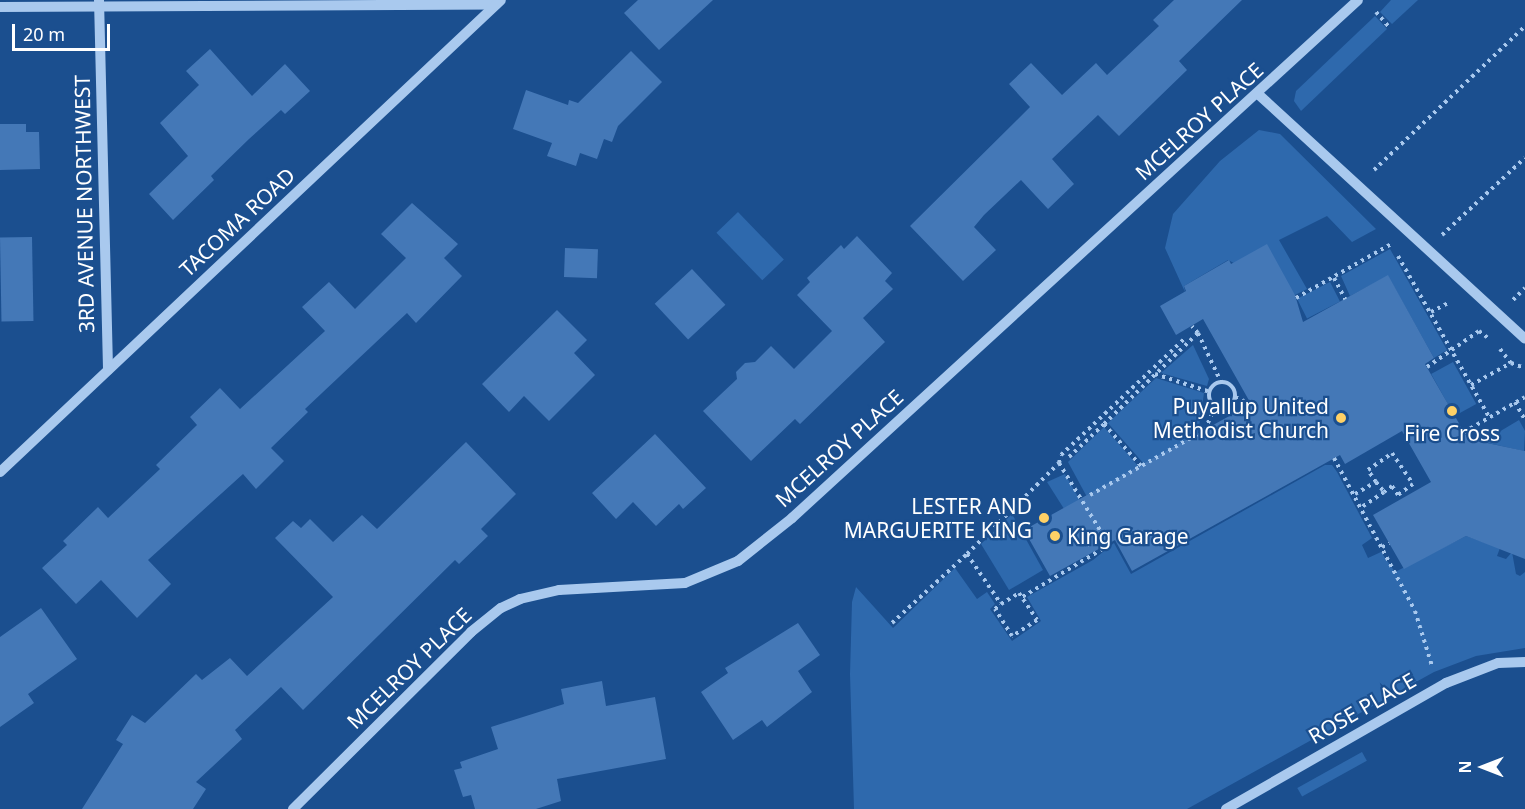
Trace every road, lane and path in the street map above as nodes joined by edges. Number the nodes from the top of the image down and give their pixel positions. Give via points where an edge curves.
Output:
1 (1358, 0) edge
2 (499, 2) edge
3 (99, 3) edge
4 (0, 7) edge
5 (1378, 14) dead end
6 (1525, 26) edge
7 (1389, 27) dead end
8 (1258, 94) junction
9 (1525, 158) edge
10 (1358, 186) junction
11 (1428, 249) junction
12 (1334, 278) junction
13 (1525, 288) edge
14 (1296, 298) dead end
15 (1345, 299) dead end
16 (1508, 305) dead end
17 (1459, 308) dead end
18 (1431, 312) junction
19 (1474, 324) dead end
20 (1192, 326) dead end
21 (1479, 332) junction
22 (1198, 333) junction
23 (1184, 339) dead end
24 (1525, 339) edge
25 (1453, 350) junction
26 (1511, 363) junction
27 (1427, 367) dead end
28 (1525, 368) edge
29 (108, 370) junction
30 (1155, 374) junction
31 (1221, 382) junction
32 (1471, 385) junction
33 (1210, 392) junction
34 (1235, 397) junction
35 (1525, 397) edge
36 (1515, 402) junction
37 (1251, 404) dead end
38 (1215, 406) junction
39 (1489, 417) junction
40 (1525, 420) edge
41 (1104, 424) junction
42 (1464, 432) dead end
43 (1069, 457) dead end
44 (1334, 459) dead end
45 (1059, 463) junction
46 (1141, 466) junction
47 (0, 472) edge
48 (1376, 482) junction
49 (1384, 492) junction
50 (1355, 494) junction
51 (1090, 495) dead end
52 (1362, 507) junction
53 (1111, 532) dead end
54 (1104, 536) junction
55 (1389, 544) dead end
56 (1087, 545) dead end
57 (1382, 547) junction
58 (967, 554) junction
59 (1022, 597) junction
60 (1001, 604) junction
61 (892, 623) dead end
62 (1525, 662) edge
63 (1439, 686) junction
64 (293, 809) edge
65 (1226, 809) edge

1 - 8 street, MCELROY PLACE
2 - 3 street
2 - 29 street, TACOMA ROAD
3 - 4 street
3 - 29 street, 3RD AVENUE NORTHWEST
5 - 7 path
6 - 10 path
8 - 10 street
8 - 64 street, MCELROY PLACE via 792,518 738,561 685,583 560,590 520,598 501,608 471,632
9 - 11 path
10 - 11 street
11 - 24 street
12 - 14 path
12 - 15 path
12 - 18 path via 1392,244
13 - 16 path
17 - 18 path via 1448,300
18 - 25 path
19 - 21 path
20 - 22 path
21 - 25 path
21 - 26 path
22 - 30 path
22 - 31 path
23 - 45 path via 1061,455
25 - 27 path
25 - 32 path
26 - 28 path
26 - 32 path
29 - 47 street, TACOMA ROAD
30 - 33 path
30 - 41 path
31 - 33 path
31 - 34 path via 1231,386
32 - 39 path
33 - 38 path
34 - 37 path
34 - 38 path via 1228,407
35 - 36 path
36 - 39 path
36 - 40 path
38 - 46 path via 1205,430
39 - 42 path
41 - 43 path
41 - 46 path
44 - 50 path
45 - 54 path
45 - 58 path
46 - 51 path
48 - 49 path
48 - 49 path via 1368,470 1392,453 1413,484 1398,495 1392,486
48 - 50 path
49 - 52 path
50 - 52 path
52 - 57 path
53 - 54 path
54 - 56 path
54 - 59 path via 1109,545
55 - 57 path
57 - 63 path via 1415,611
58 - 60 path
58 - 61 path
59 - 60 path via 1019,593
59 - 60 path via 1037,620 1012,636 995,609
62 - 63 street, ROSE PLACE via 1498,663
63 - 65 street, ROSE PLACE

